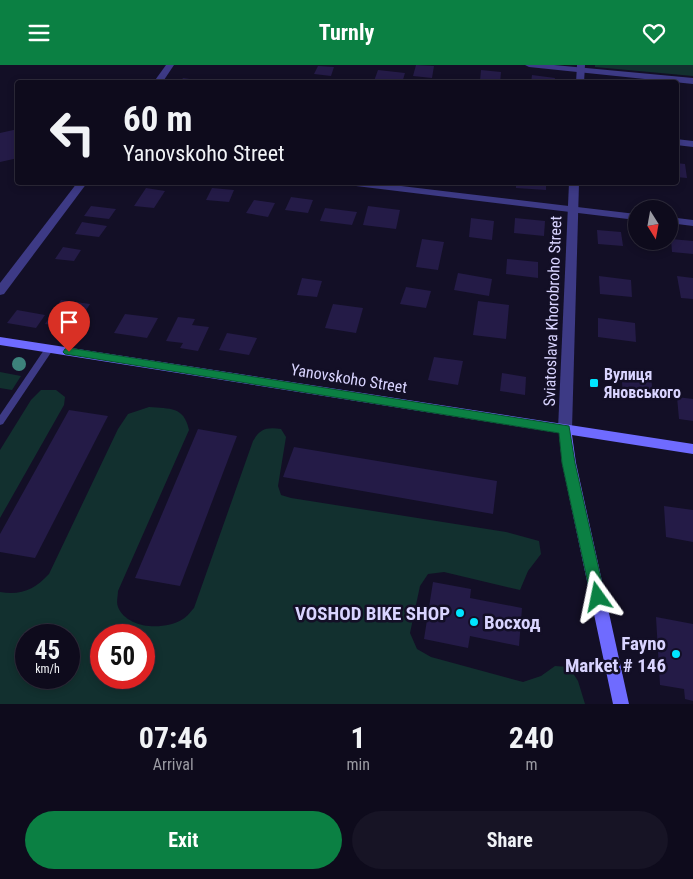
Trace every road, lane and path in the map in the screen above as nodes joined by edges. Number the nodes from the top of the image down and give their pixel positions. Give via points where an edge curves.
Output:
1 (170, 65) edge
2 (529, 65) edge
3 (581, 68) edge
4 (159, 80) edge
5 (693, 81) edge
6 (679, 142) edge
7 (693, 143) edge
8 (80, 185) edge
9 (373, 185) edge
10 (574, 185) edge
11 (573, 209) junction
12 (628, 216) edge
13 (678, 222) edge
14 (693, 223) edge
15 (0, 291) edge
16 (0, 341) edge
17 (49, 349) junction
18 (0, 422) edge
19 (565, 429) junction
20 (693, 449) edge
21 (621, 704) edge

1 - 4 street
2 - 3 street
3 - 5 street
6 - 7 street
8 - 15 street
9 - 11 street
10 - 11 street, Sviatoslava Khorobroho Street
11 - 12 street
11 - 19 street, Sviatoslava Khorobroho Street
13 - 14 street
16 - 17 main road, Yanovskoho Street
17 - 18 lane
17 - 19 main road, Yanovskoho Street
19 - 20 main road, Yanovskoho Street
19 - 21 main road, Sviatoslava Khorobroho Street via 569,463

